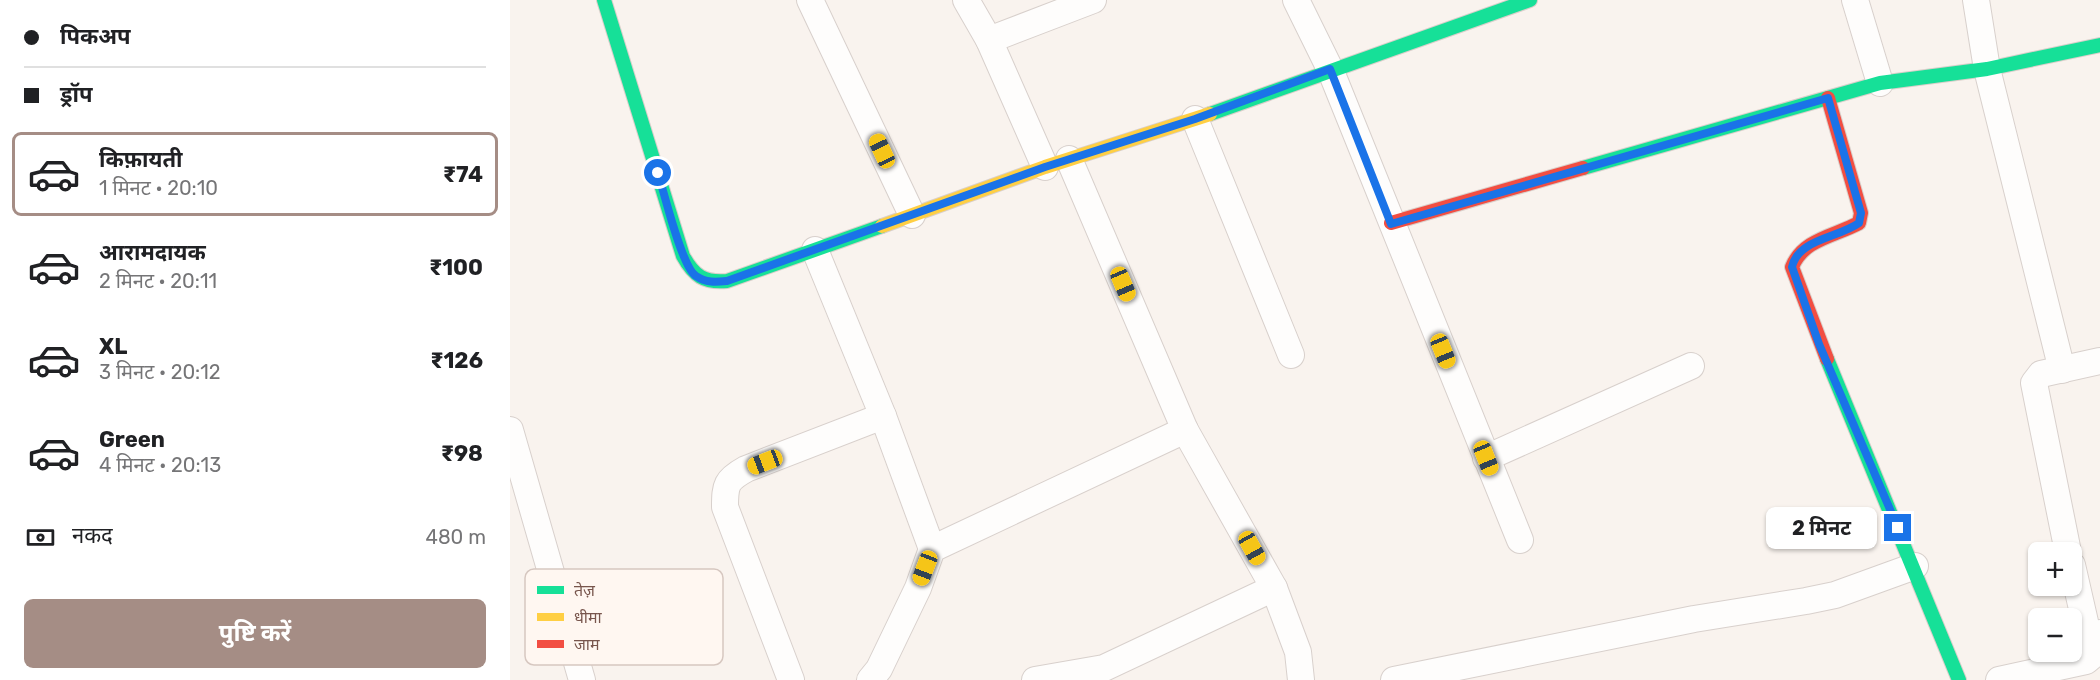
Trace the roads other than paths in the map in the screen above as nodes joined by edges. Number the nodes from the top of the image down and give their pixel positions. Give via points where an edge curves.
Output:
1 (604, 0) edge
2 (810, 0) edge
3 (966, 0) edge
4 (1093, 0) edge
5 (1296, 0) edge
6 (1530, 0) edge
7 (1855, 0) edge
8 (1976, 0) edge
9 (989, 40) junction
10 (2100, 45) edge
11 (1330, 69) junction
12 (1987, 69) junction
13 (1880, 83) junction
14 (1828, 98) junction
15 (1195, 119) junction
16 (1070, 159) junction
17 (1045, 167) junction
18 (912, 215) junction
19 (1391, 224) junction
20 (815, 249) junction
21 (1292, 355) dead end
22 (2100, 361) edge
23 (1691, 366) dead end
24 (2062, 370) junction
25 (883, 416) junction
26 (510, 430) edge
27 (1185, 430) junction
28 (1486, 458) junction
29 (1520, 540) dead end
30 (2066, 542) edge
31 (932, 549) junction
32 (1915, 566) junction
33 (550, 569) edge
34 (1274, 588) junction
35 (2082, 596) edge
36 (2094, 634) edge
37 (578, 665) edge
38 (1106, 674) edge
39 (582, 680) edge
40 (791, 680) edge
41 (870, 680) edge
42 (1035, 680) edge
43 (1301, 680) edge
44 (1394, 680) edge
45 (1959, 680) edge
46 (1999, 680) edge

1 - 20 street via 683,256 694,276 712,283 727,281
2 - 18 street
3 - 9 street
4 - 9 street
5 - 11 street
6 - 11 street
7 - 13 street
8 - 12 street
9 - 17 street
10 - 12 street
11 - 15 street
11 - 19 street
12 - 13 street
12 - 24 street
13 - 14 street
14 - 19 street
14 - 32 street via 1861,213 1859,223 1801,249 1794,256 1792,267 1824,355
15 - 16 street
15 - 21 street
16 - 17 street
16 - 27 street
17 - 18 street
18 - 20 street
19 - 28 street
20 - 25 street
22 - 24 street
23 - 28 street
24 - 30 street via 2041,374 2034,383
25 - 31 street
25 - 40 street via 746,469 731,478 725,491 725,507
26 - 33 street
27 - 31 street
27 - 34 street
28 - 29 street
31 - 41 street via 918,588
32 - 44 street via 1815,599 1694,619
32 - 45 street
34 - 38 street
34 - 43 street via 1298,652
35 - 36 street
36 - 46 street via 2092,656 2086,662
37 - 39 street
38 - 42 street

